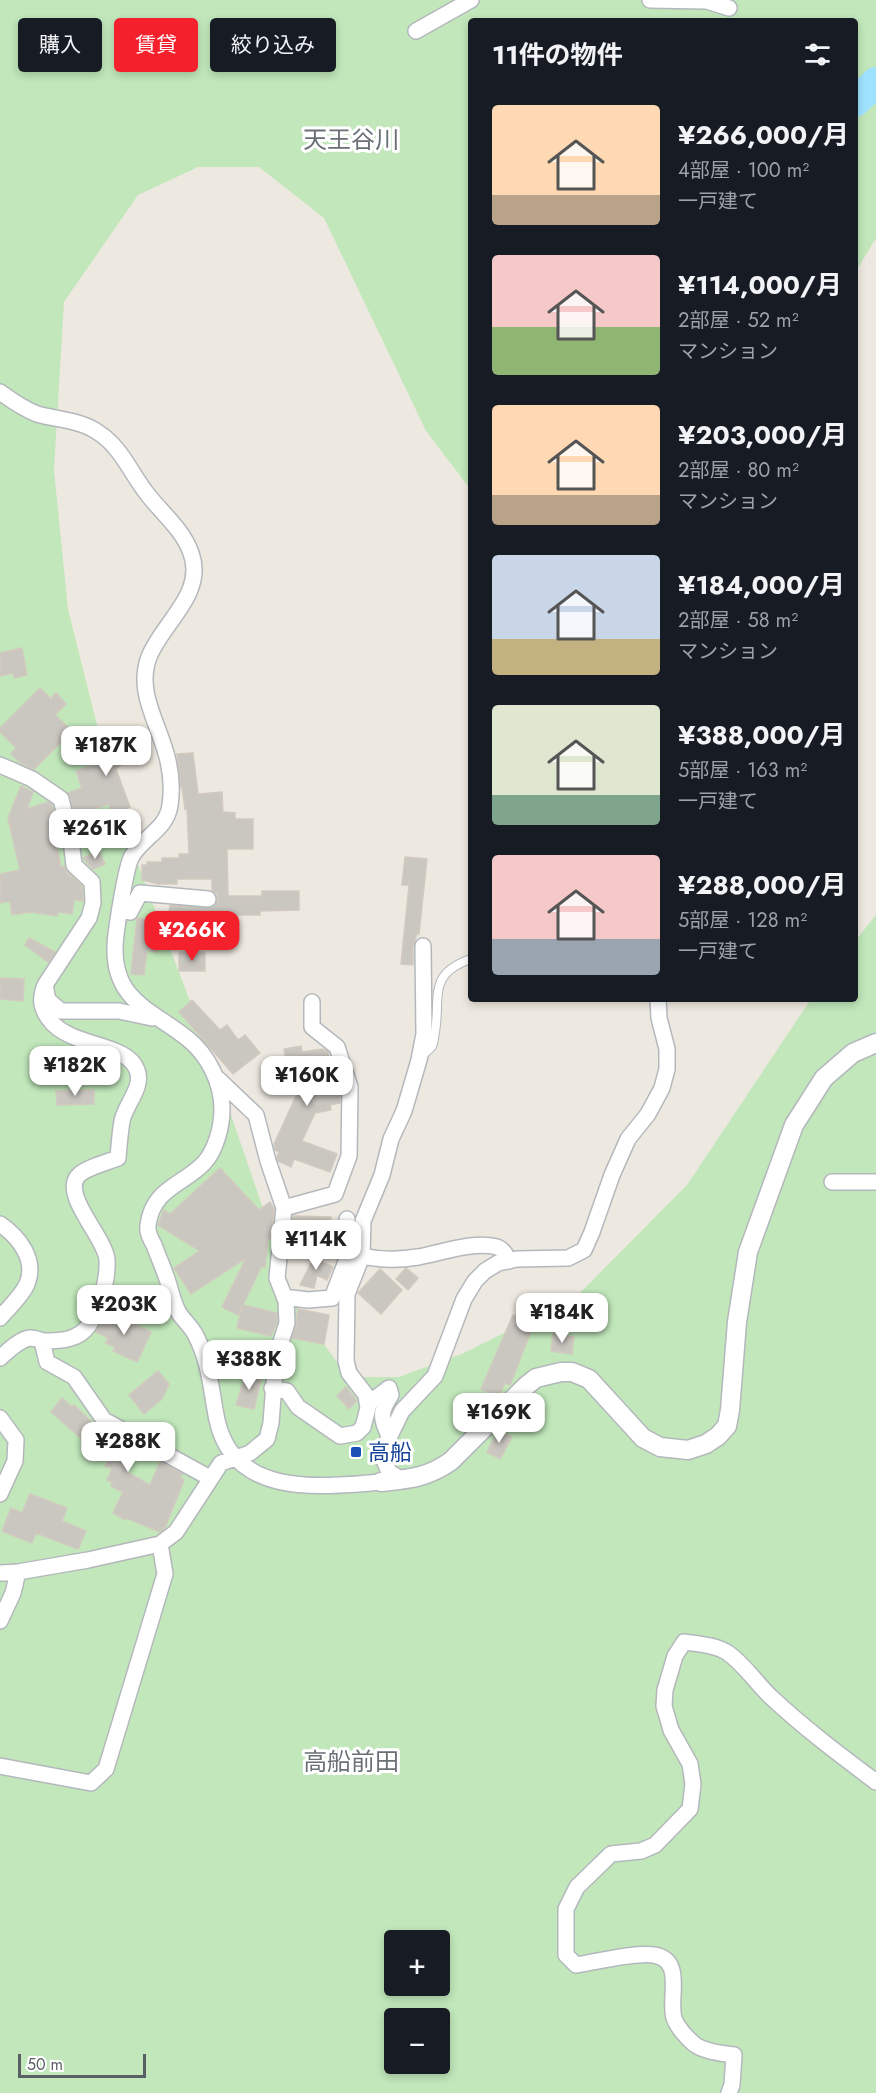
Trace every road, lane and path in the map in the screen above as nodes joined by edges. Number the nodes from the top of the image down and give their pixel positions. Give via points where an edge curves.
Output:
1 (471, 0) edge
2 (650, 0) edge
3 (731, 10) edge
4 (416, 32) dead end
5 (0, 392) edge
6 (0, 765) edge
7 (208, 899) dead end
8 (121, 910) junction
9 (423, 946) dead end
10 (468, 960) edge
11 (45, 985) junction
12 (312, 1002) dead end
13 (658, 1002) edge
14 (158, 1019) junction
15 (876, 1043) edge
16 (419, 1060) junction
17 (215, 1076) junction
18 (832, 1182) dead end
19 (876, 1182) edge
20 (284, 1208) junction
21 (347, 1219) dead end
22 (0, 1224) edge
23 (362, 1256) junction
24 (509, 1261) junction
25 (284, 1298) junction
26 (0, 1318) edge
27 (42, 1341) junction
28 (0, 1358) edge
29 (272, 1388) junction
30 (368, 1404) junction
31 (0, 1418) edge
32 (389, 1436) junction
33 (234, 1458) junction
34 (384, 1460) junction
35 (210, 1478) junction
36 (402, 1480) junction
37 (374, 1482) junction
38 (0, 1494) edge
39 (160, 1544) junction
40 (18, 1572) junction
41 (0, 1573) edge
42 (0, 1621) edge
43 (0, 1766) edge
44 (876, 1782) edge
45 (729, 2093) edge

1 - 4 street
2 - 3 street via 707,1
5 - 8 street via 36,413 99,432 111,442 147,495 184,538 193,556 194,574 188,594 149,657 145,677 147,699 168,761 170,805 165,820 130,858
6 - 11 street via 32,778 61,799 74,865 92,882 89,918
7 - 8 street via 140,893 130,912
8 - 14 street via 115,948 117,968 133,999
9 - 16 street via 424,1034
10 - 16 lane via 441,979 433,1045
11 - 14 street via 48,1000 61,1011 119,1011
11 - 27 street via 41,997 44,1012 56,1028 75,1039 129,1057 138,1071 138,1086 122,1118 118,1158 80,1174 74,1186 76,1198 107,1258 99,1304 88,1327 78,1337
12 - 20 street via 312,1027 337,1047 350,1087 349,1156 334,1194
13 - 24 street via 667,1049 662,1088 628,1139 584,1250 568,1258
14 - 17 street via 191,1041 207,1059
15 - 36 street via 853,1053 824,1078 794,1125 748,1252 737,1322 730,1410 726,1426 718,1436 688,1450 660,1447 643,1438 589,1379 561,1371 536,1378 526,1386 438,1471
16 - 23 street via 363,1221
17 - 20 street via 256,1115
17 - 33 street via 222,1120 214,1146 205,1162 158,1198 147,1230 178,1311 204,1352 219,1429
18 - 19 street
20 - 25 street via 277,1278
21 - 25 street via 347,1259 332,1298
22 - 26 street via 26,1249 29,1270 26,1285
23 - 24 street via 416,1257 462,1247 483,1247 498,1248
23 - 30 street via 347,1294 345,1345 349,1373
24 - 32 street via 485,1270 475,1281 464,1299 435,1376 402,1411
25 - 29 street via 287,1323 276,1357
27 - 28 street via 30,1338
27 - 35 street via 47,1362 74,1377 104,1420
29 - 30 street via 286,1391 298,1407 340,1436 357,1433 363,1427
29 - 33 street via 267,1439 250,1453
30 - 32 street via 389,1388 392,1395 382,1408 382,1421
31 - 38 street via 16,1440 15,1461
32 - 34 street
33 - 35 street via 221,1463
33 - 37 street via 246,1468 289,1484 327,1487
34 - 36 street via 389,1472
34 - 37 street
35 - 39 street via 176,1532
36 - 37 street
39 - 40 street
39 - 43 street via 165,1574 106,1769 91,1783
40 - 41 street
40 - 42 street
44 - 45 street via 810,1733 726,1652 684,1642 675,1656 664,1706 690,1764 690,1809 655,1845 641,1851 611,1854 577,1887 566,1909 566,1955 576,1965 644,1955 656,1955 668,1962 673,1971 674,2017 678,2026 695,2044 734,2055

